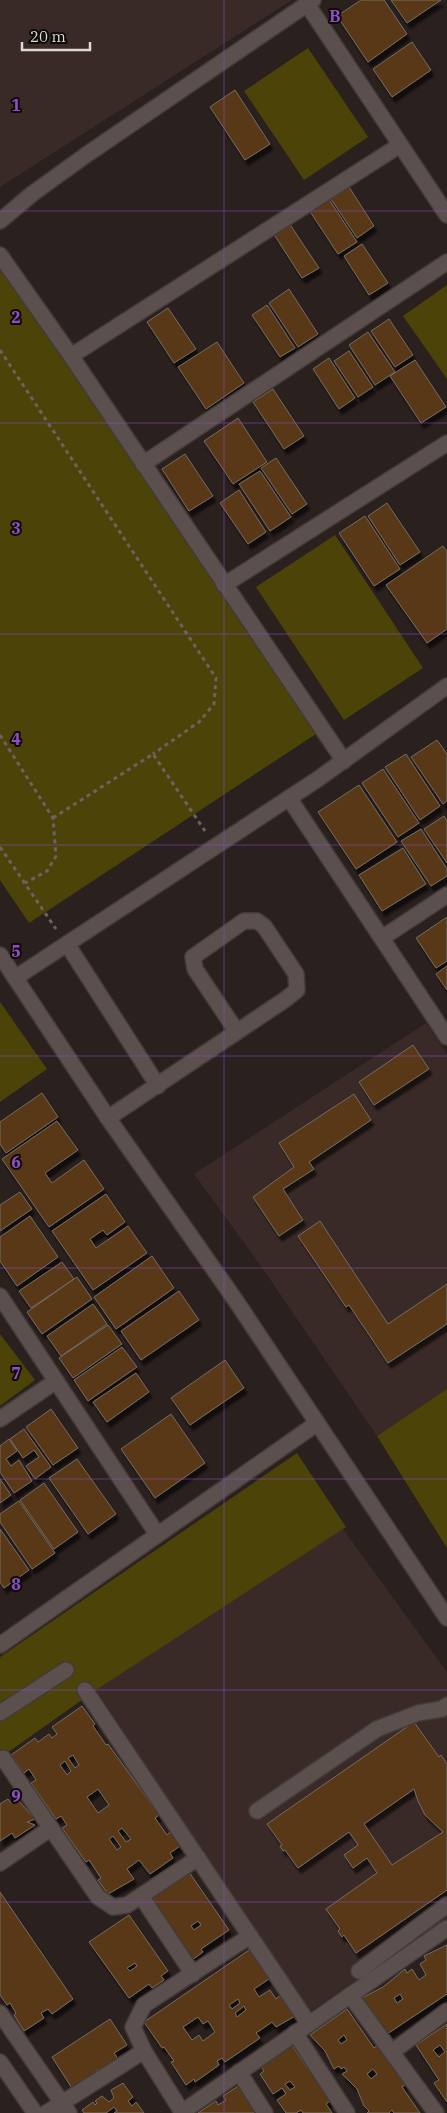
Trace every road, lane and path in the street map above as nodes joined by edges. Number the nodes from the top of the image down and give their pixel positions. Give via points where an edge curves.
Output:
1 (310, 2) edge
2 (400, 145) junction
3 (447, 215) edge
4 (0, 221) edge
5 (0, 255) edge
6 (447, 262) edge
7 (0, 350) edge
8 (71, 356) junction
9 (447, 443) edge
10 (143, 464) junction
11 (224, 585) junction
12 (447, 686) edge
13 (0, 735) edge
14 (153, 754) junction
15 (344, 761) junction
16 (289, 798) junction
17 (53, 818) junction
18 (215, 846) junction
19 (0, 847) edge
20 (25, 883) junction
21 (447, 895) edge
22 (382, 938) junction
23 (67, 944) junction
24 (0, 955) edge
25 (14, 978) junction
26 (237, 1032) junction
27 (447, 1037) edge
28 (158, 1086) junction
29 (108, 1118) junction
30 (0, 1296) edge
31 (56, 1381) junction
32 (0, 1419) edge
33 (316, 1424) junction
34 (156, 1534) junction
35 (447, 1618) edge
36 (0, 1645) edge
37 (66, 1670) dead end
38 (85, 1690) dead end
39 (445, 1710) edge
40 (0, 1713) edge
41 (3, 1758) dead end
42 (257, 1811) dead end
43 (51, 1828) junction
44 (198, 1858) junction
45 (0, 1863) edge
46 (141, 1896) junction
47 (447, 1905) edge
48 (447, 1928) edge
49 (250, 1936) junction
50 (359, 1971) dead end
51 (193, 1974) junction
52 (350, 1995) junction
53 (447, 2010) edge
54 (0, 2013) edge
55 (309, 2024) junction
56 (295, 2033) junction
57 (144, 2051) junction
58 (392, 2052) junction
59 (0, 2062) edge
60 (239, 2072) junction
61 (66, 2108) edge
62 (181, 2112) edge
63 (35, 2113) edge
64 (46, 2113) edge
65 (265, 2113) edge
66 (347, 2113) edge
67 (436, 2113) edge

1 - 2 street
1 - 4 street via 94,150
2 - 3 street
2 - 8 street
5 - 8 street
6 - 10 street
7 - 14 path via 216,678 214,704 199,722
8 - 10 street
9 - 11 street
10 - 11 street
11 - 15 street
12 - 15 street
13 - 17 path
14 - 17 path
14 - 18 path
15 - 16 street
16 - 18 street
16 - 22 street
17 - 20 path via 56,856 47,871
18 - 23 street
19 - 20 path
20 - 23 path
21 - 22 street
22 - 27 street
23 - 25 street
23 - 28 street
24 - 25 street
25 - 29 street
26 - 26 street via 195,969 193,957 244,921 257,921 264,926 296,974 297,990
26 - 28 street
28 - 29 street
29 - 33 street
30 - 31 street
31 - 32 street
31 - 34 street
33 - 34 street
33 - 35 street
34 - 36 street
37 - 40 street
38 - 44 street
39 - 42 street via 418,1712 377,1729
41 - 43 street
43 - 45 street
43 - 46 street via 98,1898 113,1907 127,1906
44 - 46 street
44 - 49 street
46 - 51 street
47 - 50 street
48 - 52 street
49 - 51 street
49 - 55 street
51 - 57 street via 144,2005 133,2027
52 - 55 street
52 - 58 street
53 - 58 street
54 - 61 street
55 - 56 street
56 - 60 street
56 - 66 street
57 - 61 street
57 - 62 street
58 - 67 street
59 - 63 street
60 - 62 street
60 - 65 street
61 - 64 street

